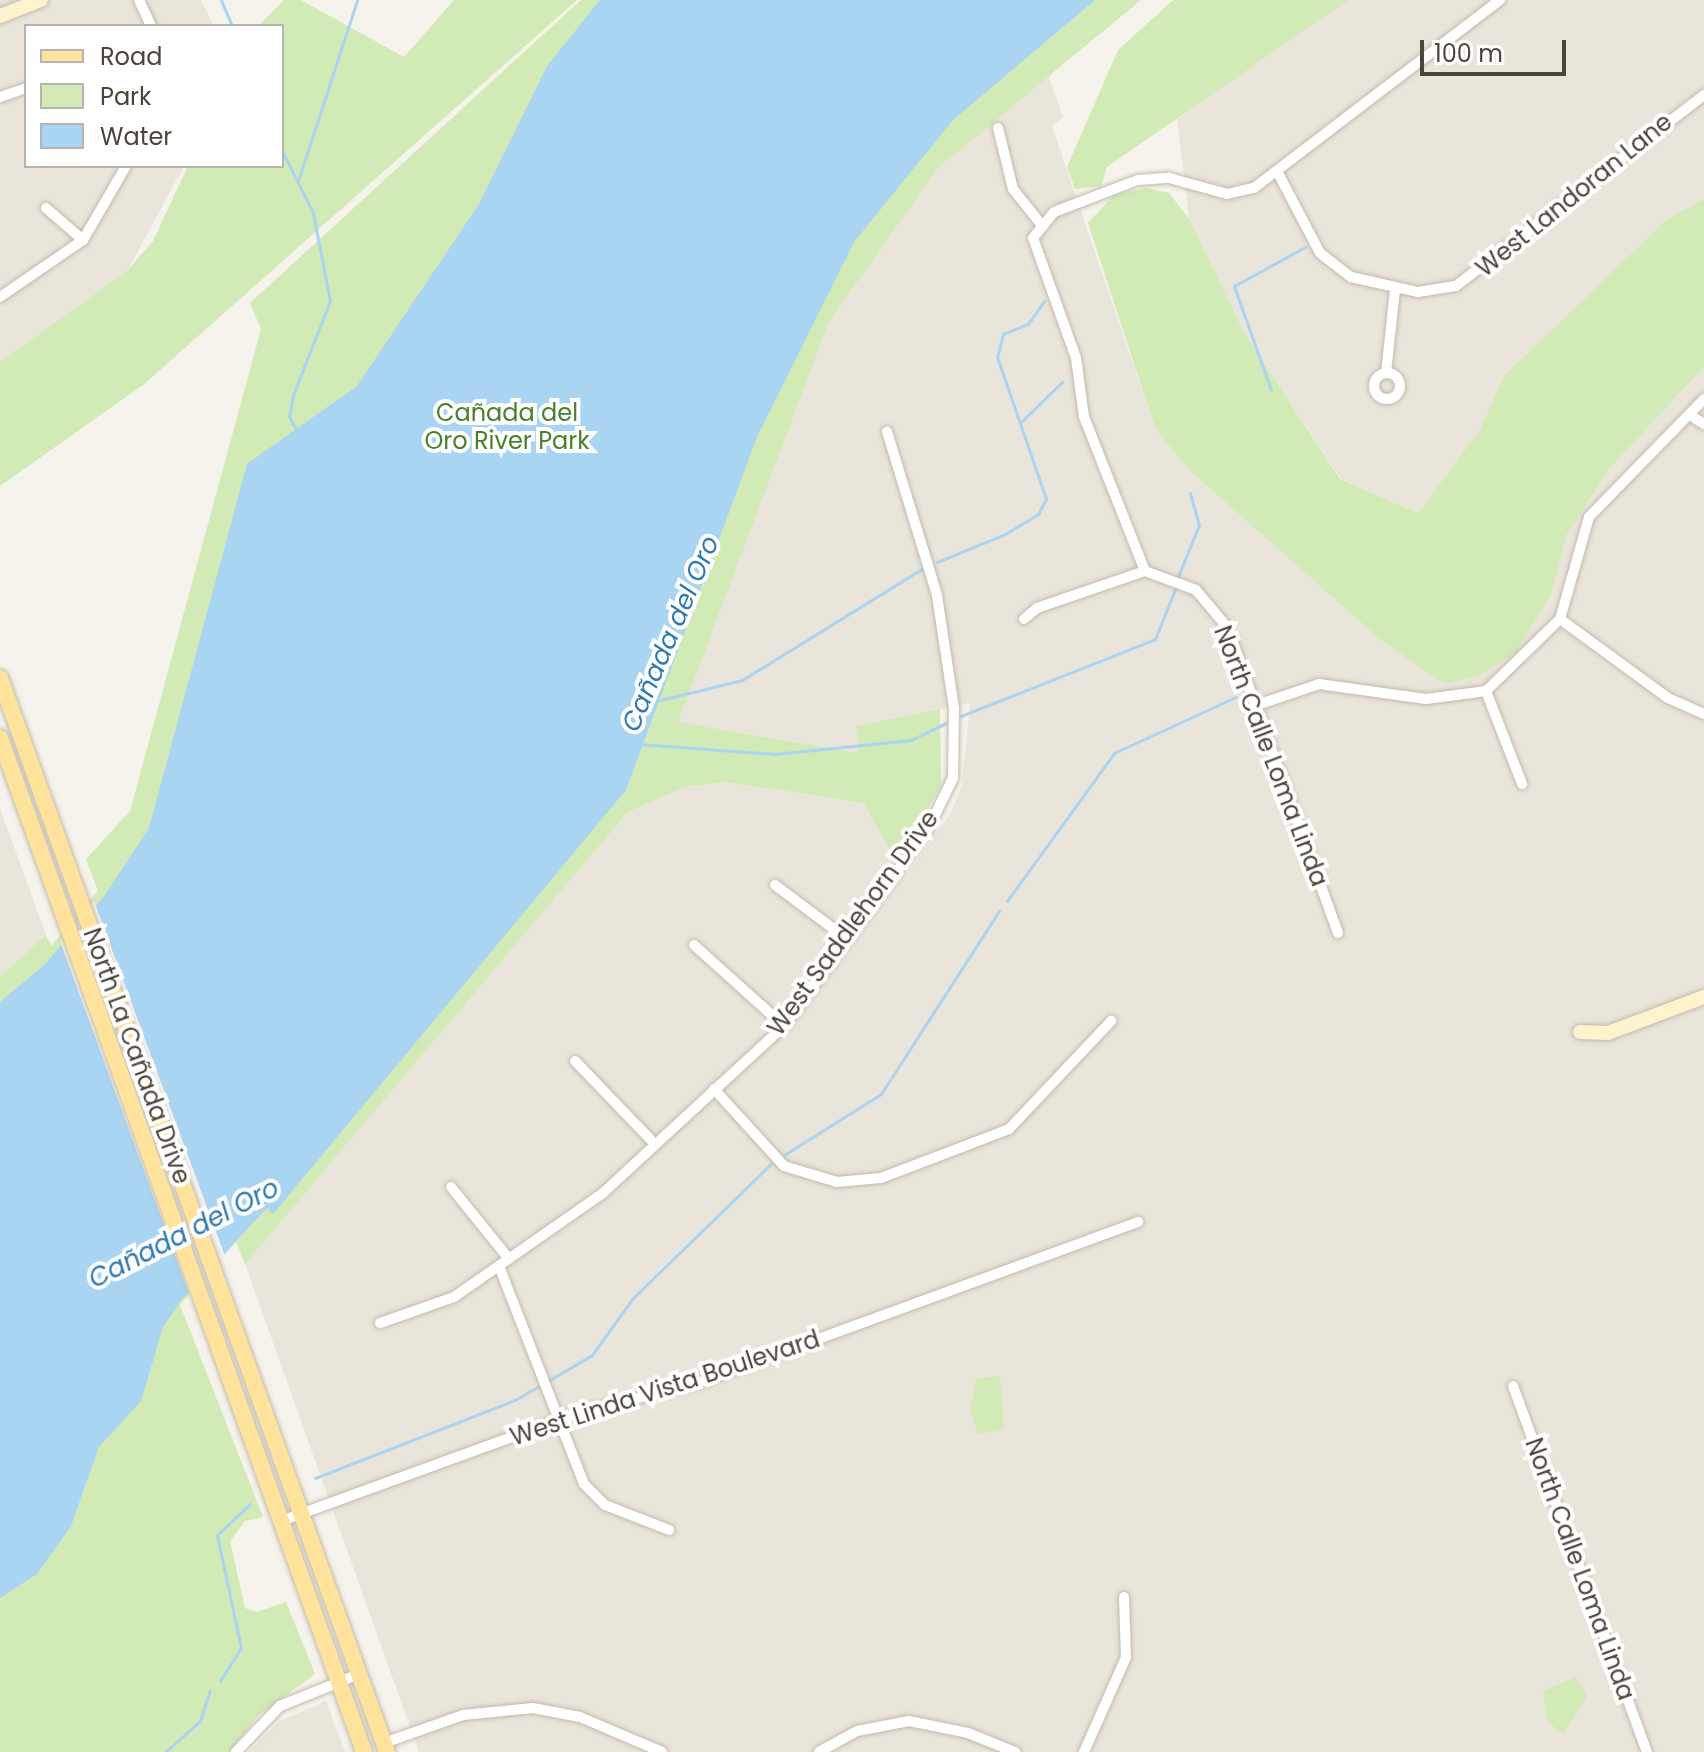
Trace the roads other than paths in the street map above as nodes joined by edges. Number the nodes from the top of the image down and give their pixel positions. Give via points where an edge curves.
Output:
1 (41, 0) edge
2 (139, 0) edge
3 (1500, 0) edge
4 (0, 16) edge
5 (150, 24) edge
6 (24, 89) edge
7 (1704, 95) edge
8 (0, 97) edge
9 (998, 128) dead end
10 (125, 168) edge
11 (1278, 173) junction
12 (46, 208) dead end
13 (1040, 223) junction
14 (83, 240) junction
15 (1395, 290) junction
16 (0, 297) edge
17 (1386, 373) dead end
18 (1704, 399) edge
19 (1690, 415) junction
20 (1704, 424) edge
21 (887, 431) dead end
22 (1145, 571) junction
23 (1024, 619) dead end
24 (1560, 619) junction
25 (0, 678) edge
26 (1486, 691) junction
27 (1257, 705) junction
28 (1704, 714) edge
29 (23, 742) junction
30 (1, 746) edge
31 (1522, 784) dead end
32 (775, 885) dead end
33 (1338, 933) dead end
34 (847, 939) junction
35 (694, 945) dead end
36 (1704, 997) edge
37 (1111, 1021) dead end
38 (784, 1026) junction
39 (1580, 1032) dead end
40 (575, 1061) dead end
41 (714, 1089) junction
42 (655, 1144) junction
43 (451, 1187) dead end
44 (1139, 1222) dead end
45 (509, 1259) junction
46 (499, 1266) junction
47 (380, 1323) dead end
48 (1513, 1386) dead end
49 (558, 1420) junction
50 (301, 1514) junction
51 (281, 1521) junction
52 (669, 1530) dead end
53 (1124, 1597) dead end
54 (359, 1674) junction
55 (339, 1681) junction
56 (385, 1748) edge
57 (236, 1752) edge
58 (364, 1752) edge
59 (662, 1752) edge
60 (819, 1752) edge
61 (1015, 1752) edge
62 (1084, 1752) edge
63 (1647, 1752) edge

1 - 4 street
2 - 5 street
3 - 11 street
6 - 8 street
7 - 15 street, West Landoran Lane via 1625,150 1487,267 1456,286
9 - 13 street via 1013,189
10 - 14 street
11 - 13 street via 1227,194 1169,178 1138,180 1080,198
11 - 15 street, West Landoran Lane via 1320,253 1351,277
12 - 14 street
13 - 22 street via 1034,257 1060,305 1084,417
14 - 16 street
15 - 17 street
18 - 19 street
19 - 20 street
19 - 24 street via 1589,517
21 - 34 street, West Saddlehorn Drive via 937,597 954,708 953,778 928,829
22 - 23 street via 1037,608
22 - 27 street, North Calle Loma Linda via 1196,590 1227,627
24 - 26 street
24 - 28 street via 1668,698
25 - 29 main road, North La Cañada Drive
26 - 27 street via 1426,699 1319,684
26 - 31 street
27 - 33 street, North Calle Loma Linda
29 - 30 street
29 - 50 main road, North La Cañada Drive
30 - 51 main road, North La Cañada Drive
32 - 34 street
34 - 38 street, West Saddlehorn Drive
35 - 38 street
36 - 39 street via 1608,1033
37 - 41 street via 1009,1129 881,1178 837,1182 784,1166
38 - 41 street, West Saddlehorn Drive
40 - 42 street
41 - 42 street, West Saddlehorn Drive
42 - 45 street, West Saddlehorn Drive via 603,1193
43 - 45 street
44 - 49 street, West Linda Vista Boulevard via 698,1383
45 - 46 street, West Saddlehorn Drive
46 - 47 street, West Saddlehorn Drive via 454,1297
46 - 49 street
48 - 63 street, North Calle Loma Linda
49 - 50 street, West Linda Vista Boulevard
49 - 52 street via 593,1495
50 - 51 street, West Linda Vista Boulevard
50 - 54 main road, North La Cañada Drive
51 - 55 main road, North La Cañada Drive
53 - 62 street via 1126,1657
54 - 55 street
54 - 56 main road, North La Cañada Drive
55 - 57 street via 269,1713
55 - 58 main road, North La Cañada Drive
56 - 59 street via 463,1715 533,1708 580,1717
60 - 61 street via 857,1731 909,1721 968,1733

